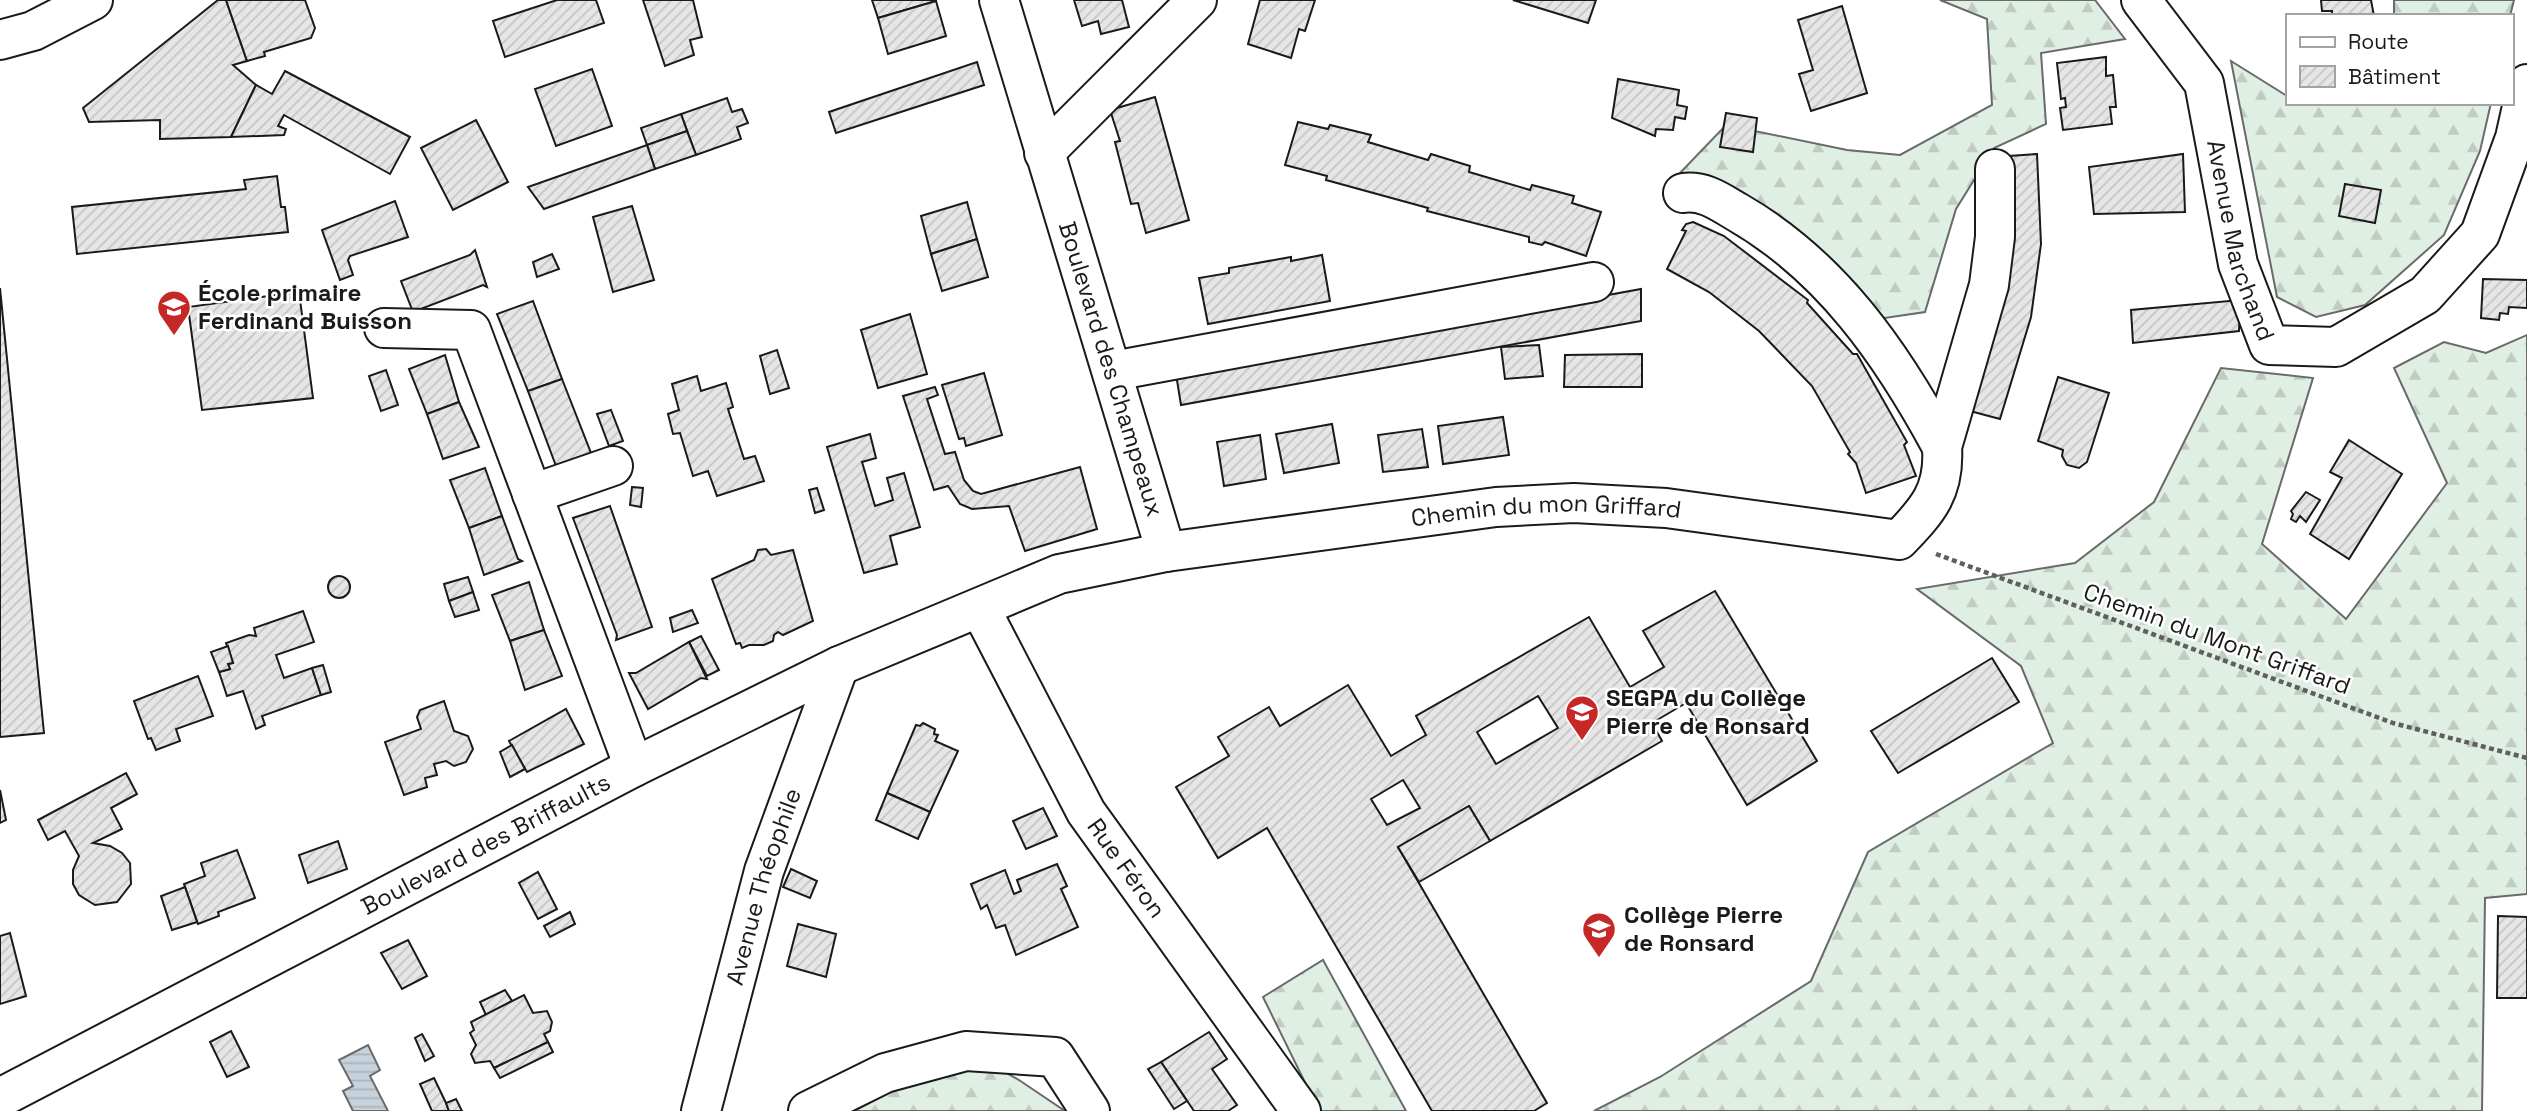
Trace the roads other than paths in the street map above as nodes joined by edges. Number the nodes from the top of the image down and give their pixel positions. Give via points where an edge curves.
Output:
1 (93, 0) edge
2 (999, 0) edge
3 (1197, 0) edge
4 (2141, 0) edge
5 (16, 36) edge
6 (0, 67) edge
7 (2527, 84) edge
8 (1044, 153) junction
9 (1995, 169) dead end
10 (1683, 193) dead end
11 (1594, 282) dead end
12 (384, 328) dead end
13 (1113, 371) junction
14 (1942, 447) junction
15 (613, 466) dead end
16 (532, 494) junction
17 (1181, 550) junction
18 (980, 607) junction
19 (839, 666) junction
20 (634, 767) junction
21 (0, 1098) edge
22 (701, 1111) edge
23 (808, 1111) edge
24 (1090, 1111) edge
25 (1301, 1111) edge

1 - 5 street
2 - 8 street, Boulevard des Champeaux
3 - 8 street
4 - 7 street, Avenue Marchand via 2204,83 2238,264 2269,345 2336,347 2425,295 2480,234 2515,138
5 - 6 street
8 - 13 street, Boulevard des Champeaux
9 - 14 street via 1995,237 1989,285
10 - 14 street via 1695,191 1755,222 1818,271 1871,331
11 - 13 street
12 - 16 street via 471,330
13 - 17 street, Boulevard des Champeaux
14 - 17 street, Chemin du mon Griffard via 1937,491 1926,513 1899,540 1666,508 1574,503 1496,507
15 - 16 street
16 - 20 street
17 - 18 street, Boulevard des Champeaux via 1059,574
18 - 19 street, Boulevard des Briffaults
18 - 25 street, Rue Féron via 1086,812
19 - 20 street, Boulevard des Briffaults
19 - 22 street, Avenue Théophile via 764,871
20 - 21 street, Boulevard des Briffaults
23 - 24 street via 885,1073 966,1051 1055,1057

